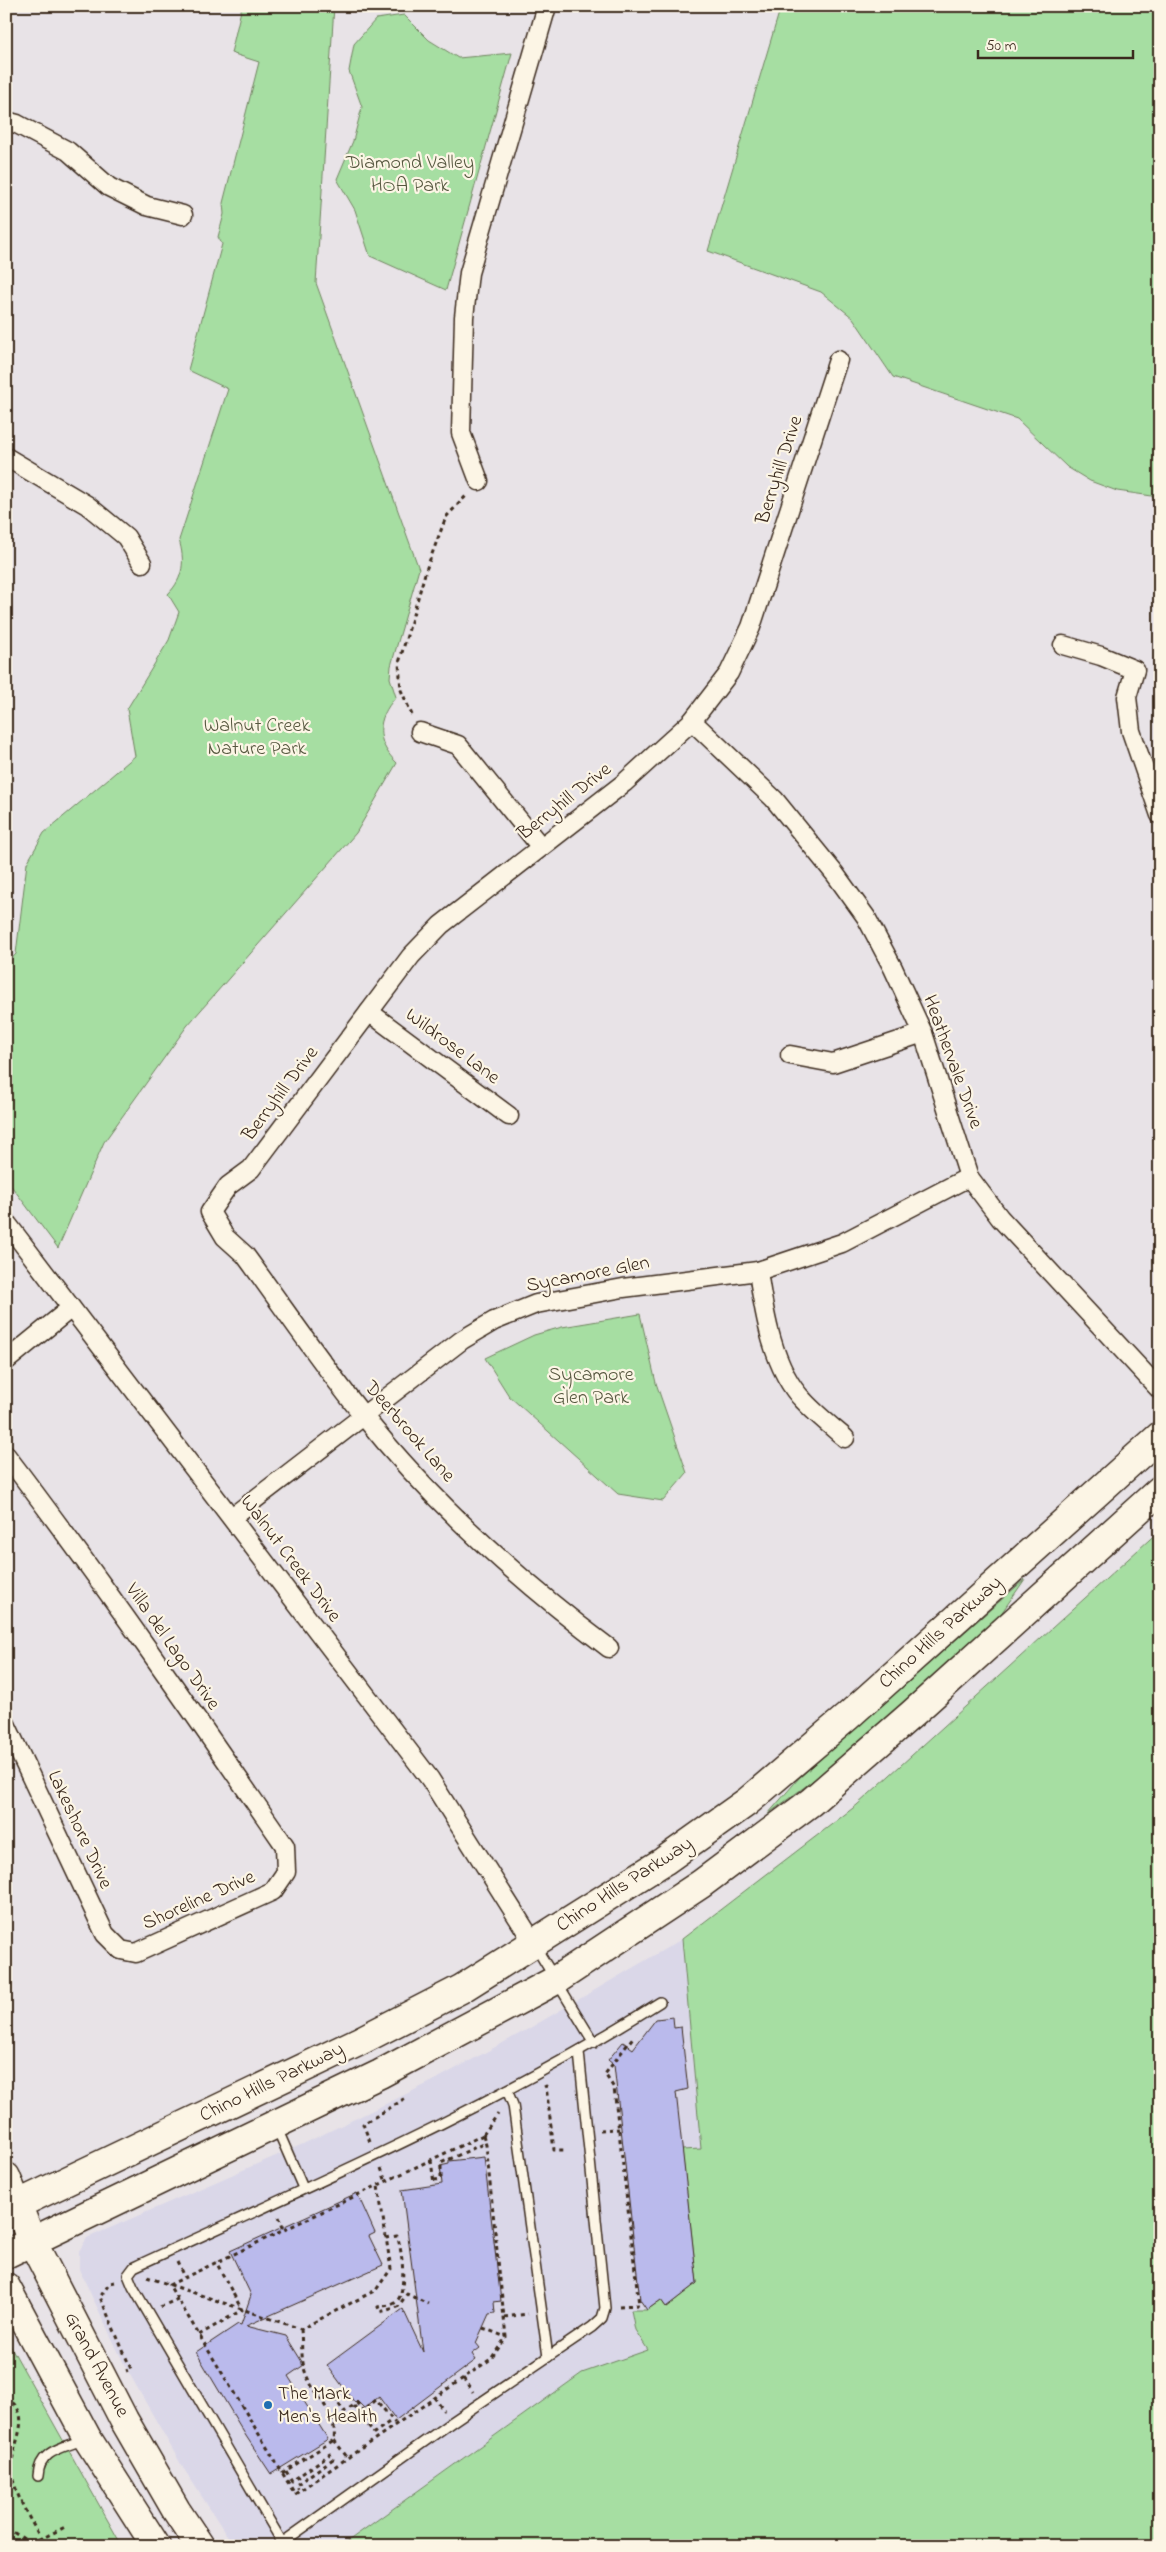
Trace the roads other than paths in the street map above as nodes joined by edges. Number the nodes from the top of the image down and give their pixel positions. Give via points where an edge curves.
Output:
1 (547, 6) edge
2 (6, 121) edge
3 (182, 215) dead end
4 (838, 360) dead end
5 (6, 456) edge
6 (479, 481) road end
7 (142, 563) dead end
8 (1063, 645) dead end
9 (692, 720) junction
10 (420, 732) road end
11 (1159, 812) edge
12 (542, 847) junction
13 (369, 1012) junction
14 (923, 1033) junction
15 (790, 1055) dead end
16 (509, 1116) dead end
17 (969, 1177) junction
18 (210, 1212) joint
19 (6, 1222) edge
20 (758, 1271) junction
21 (71, 1308) junction
22 (6, 1361) edge
23 (1160, 1390) edge
24 (362, 1415) junction
25 (1160, 1436) edge
26 (844, 1438) dead end
27 (6, 1455) edge
28 (1160, 1490) edge
29 (232, 1517) junction
30 (610, 1648) dead end
31 (6, 1724) edge
32 (286, 1872) joint
33 (530, 1937) junction
34 (120, 1950) joint
35 (556, 1980) junction
36 (660, 2002) dead end
37 (594, 2043) junction
38 (579, 2052) junction
39 (507, 2090) junction
40 (275, 2124) junction
41 (6, 2177) edge
42 (303, 2188) junction
43 (12, 2207) edge
44 (32, 2241) junction
45 (6, 2254) edge
46 (6, 2288) edge
47 (548, 2357) junction
48 (87, 2438) junction
49 (102, 2463) junction
50 (38, 2476) dead end
51 (280, 2544) edge
52 (156, 2546) edge
53 (174, 2546) edge
54 (200, 2546) edge

1 - 6 street via 469,273 464,317 461,433
2 - 3 street via 68,151 109,187 147,206
4 - 9 street, Berryhill Drive via 751,627 729,673
5 - 7 street via 86,505 126,537
8 - 11 street via 1135,670 1127,697 1131,731
9 - 12 street, Berryhill Drive via 624,783
9 - 14 street, Heathervale Drive via 774,799 835,874 866,917
10 - 12 street via 458,744
12 - 13 street, Berryhill Drive via 441,925 411,956
13 - 16 street, Wildrose Lane
13 - 18 street, Berryhill Drive via 251,1169 228,1186
14 - 15 street via 833,1063
14 - 17 street, Heathervale Drive
17 - 20 street, Sycamore Glen via 842,1243
17 - 23 street, Heathervale Drive via 1000,1218
18 - 24 street, Deerbrook Lane via 225,1237 245,1255
19 - 21 street, Walnut Creek Drive
20 - 24 street, Sycamore Glen via 623,1288 536,1304 494,1321 462,1340
20 - 26 street via 765,1318 779,1362 802,1400
21 - 22 street
21 - 29 street, Walnut Creek Drive
24 - 29 street, Sycamore Glen
24 - 30 street, Deerbrook Lane via 457,1521 568,1617
25 - 33 main road, Chino Hills Parkway via 847,1717 747,1802 664,1862
27 - 32 street, Villa del Lago Drive via 181,1695 284,1846
28 - 35 main road, Chino Hills Parkway via 811,1802 701,1884
29 - 33 street, Walnut Creek Drive via 430,1779
31 - 34 street, Lakeshore Drive via 104,1934
32 - 34 street, Shoreline Drive via 272,1891 136,1953
33 - 35 lane, Walnut Creek Drive
33 - 43 main road, Chino Hills Parkway via 461,1988 358,2042
35 - 37 lane, Walnut Creek Drive
35 - 40 main road, Chino Hills Parkway via 380,2074
36 - 37 lane
37 - 38 lane
38 - 39 lane
38 - 47 lane via 605,2308 602,2318 592,2327
39 - 42 lane
39 - 47 lane via 513,2105
40 - 42 lane
40 - 44 main road, Chino Hills Parkway
41 - 43 main road, Grand Avenue
42 - 51 lane via 134,2267 128,2275
43 - 44 main road, Grand Avenue
44 - 45 main road, Chino Hills Parkway
44 - 54 main road, Grand Avenue via 124,2420
46 - 48 main road
47 - 51 lane
48 - 49 main road
48 - 50 lane via 44,2457 38,2465
49 - 52 main road
49 - 53 main road via 134,2494

